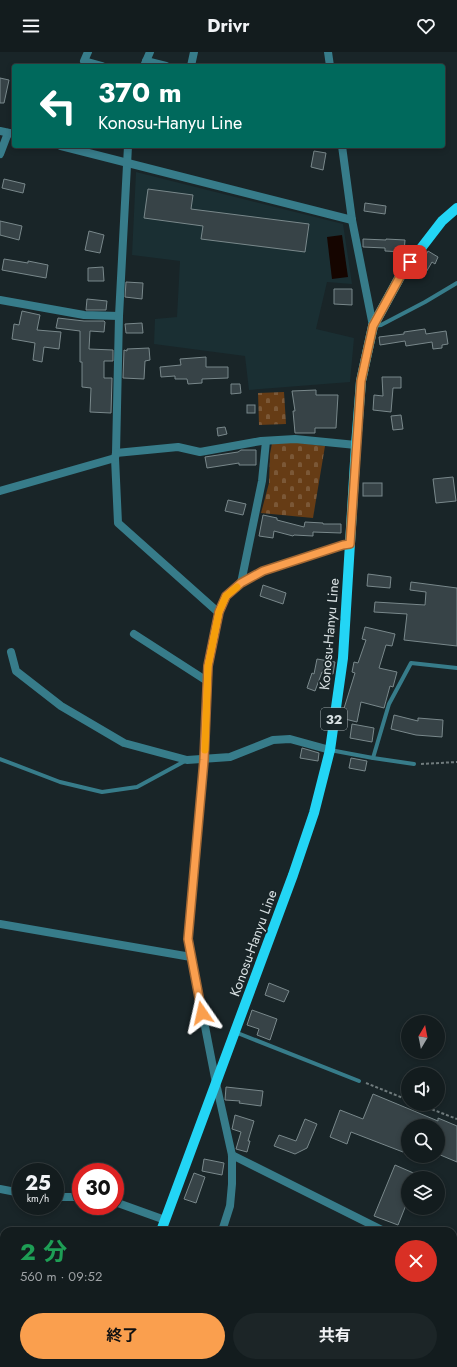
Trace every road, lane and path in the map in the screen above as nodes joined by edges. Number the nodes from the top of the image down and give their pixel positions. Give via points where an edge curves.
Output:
1 (88, 52) edge
2 (150, 52) edge
3 (194, 52) edge
4 (328, 52) edge
5 (93, 64) edge
6 (145, 64) edge
7 (191, 64) edge
8 (330, 64) edge
9 (7, 133) edge
10 (69, 148) edge
11 (128, 148) edge
12 (342, 148) edge
13 (0, 154) edge
14 (126, 162) junction
15 (457, 208) edge
16 (352, 220) junction
17 (457, 283) edge
18 (0, 300) edge
19 (119, 316) junction
20 (373, 326) junction
21 (266, 441) junction
22 (356, 444) junction
23 (116, 455) junction
24 (0, 491) edge
25 (350, 544) junction
26 (241, 583) junction
27 (219, 612) junction
28 (134, 634) dead end
29 (11, 652) dead end
30 (457, 668) edge
31 (207, 681) junction
32 (330, 750) junction
33 (373, 758) junction
34 (0, 760) edge
35 (188, 760) junction
36 (204, 760) junction
37 (457, 762) edge
38 (414, 764) joint
39 (0, 924) edge
40 (191, 957) junction
41 (234, 1032) junction
42 (359, 1081) joint
43 (216, 1083) junction
44 (401, 1097) edge
45 (436, 1111) edge
46 (457, 1119) edge
47 (232, 1155) junction
48 (0, 1189) edge
49 (12, 1191) edge
50 (124, 1205) edge
51 (165, 1220) junction
52 (162, 1227) edge
53 (223, 1227) edge
54 (376, 1227) edge

1 - 5 street via 84,62
2 - 6 street
3 - 7 street
4 - 8 street
9 - 13 street
10 - 14 street
11 - 14 street
12 - 16 street
14 - 16 street
14 - 19 street
15 - 20 main road, Konosu-Hanyu Line / 32 via 442,221 402,273
16 - 20 street
17 - 20 lane via 387,322
18 - 19 street via 84,315
19 - 23 street
20 - 22 main road, Konosu-Hanyu Line / 32 via 361,381
21 - 22 street via 295,439
21 - 23 street via 200,452 178,447
21 - 26 street via 262,481
22 - 25 main road, Konosu-Hanyu Line / 32
23 - 24 street
23 - 27 street via 118,523
25 - 26 street via 263,571
25 - 32 main road, Konosu-Hanyu Line / 32 via 343,658
26 - 27 street via 226,596
27 - 31 street
28 - 31 street
29 - 35 street via 16,671 61,706 124,743
30 - 33 lane via 411,663 389,704
31 - 36 street
32 - 33 lane
32 - 36 street via 290,739 273,740 230,757
32 - 41 main road, Konosu-Hanyu Line / 32 via 314,813 293,875
33 - 38 lane
34 - 35 lane via 60,782 102,792 137,787
35 - 36 street
36 - 40 street via 188,939
37 - 38 path
39 - 40 street
40 - 43 street
41 - 42 lane
41 - 43 main road, Konosu-Hanyu Line / 32
42 - 44 path
43 - 47 street
43 - 51 main road, Konosu-Hanyu Line / 32
45 - 46 path
47 - 53 street via 230,1206
47 - 54 street
48 - 49 street
50 - 51 street
51 - 52 main road, Konosu-Hanyu Line / 32

